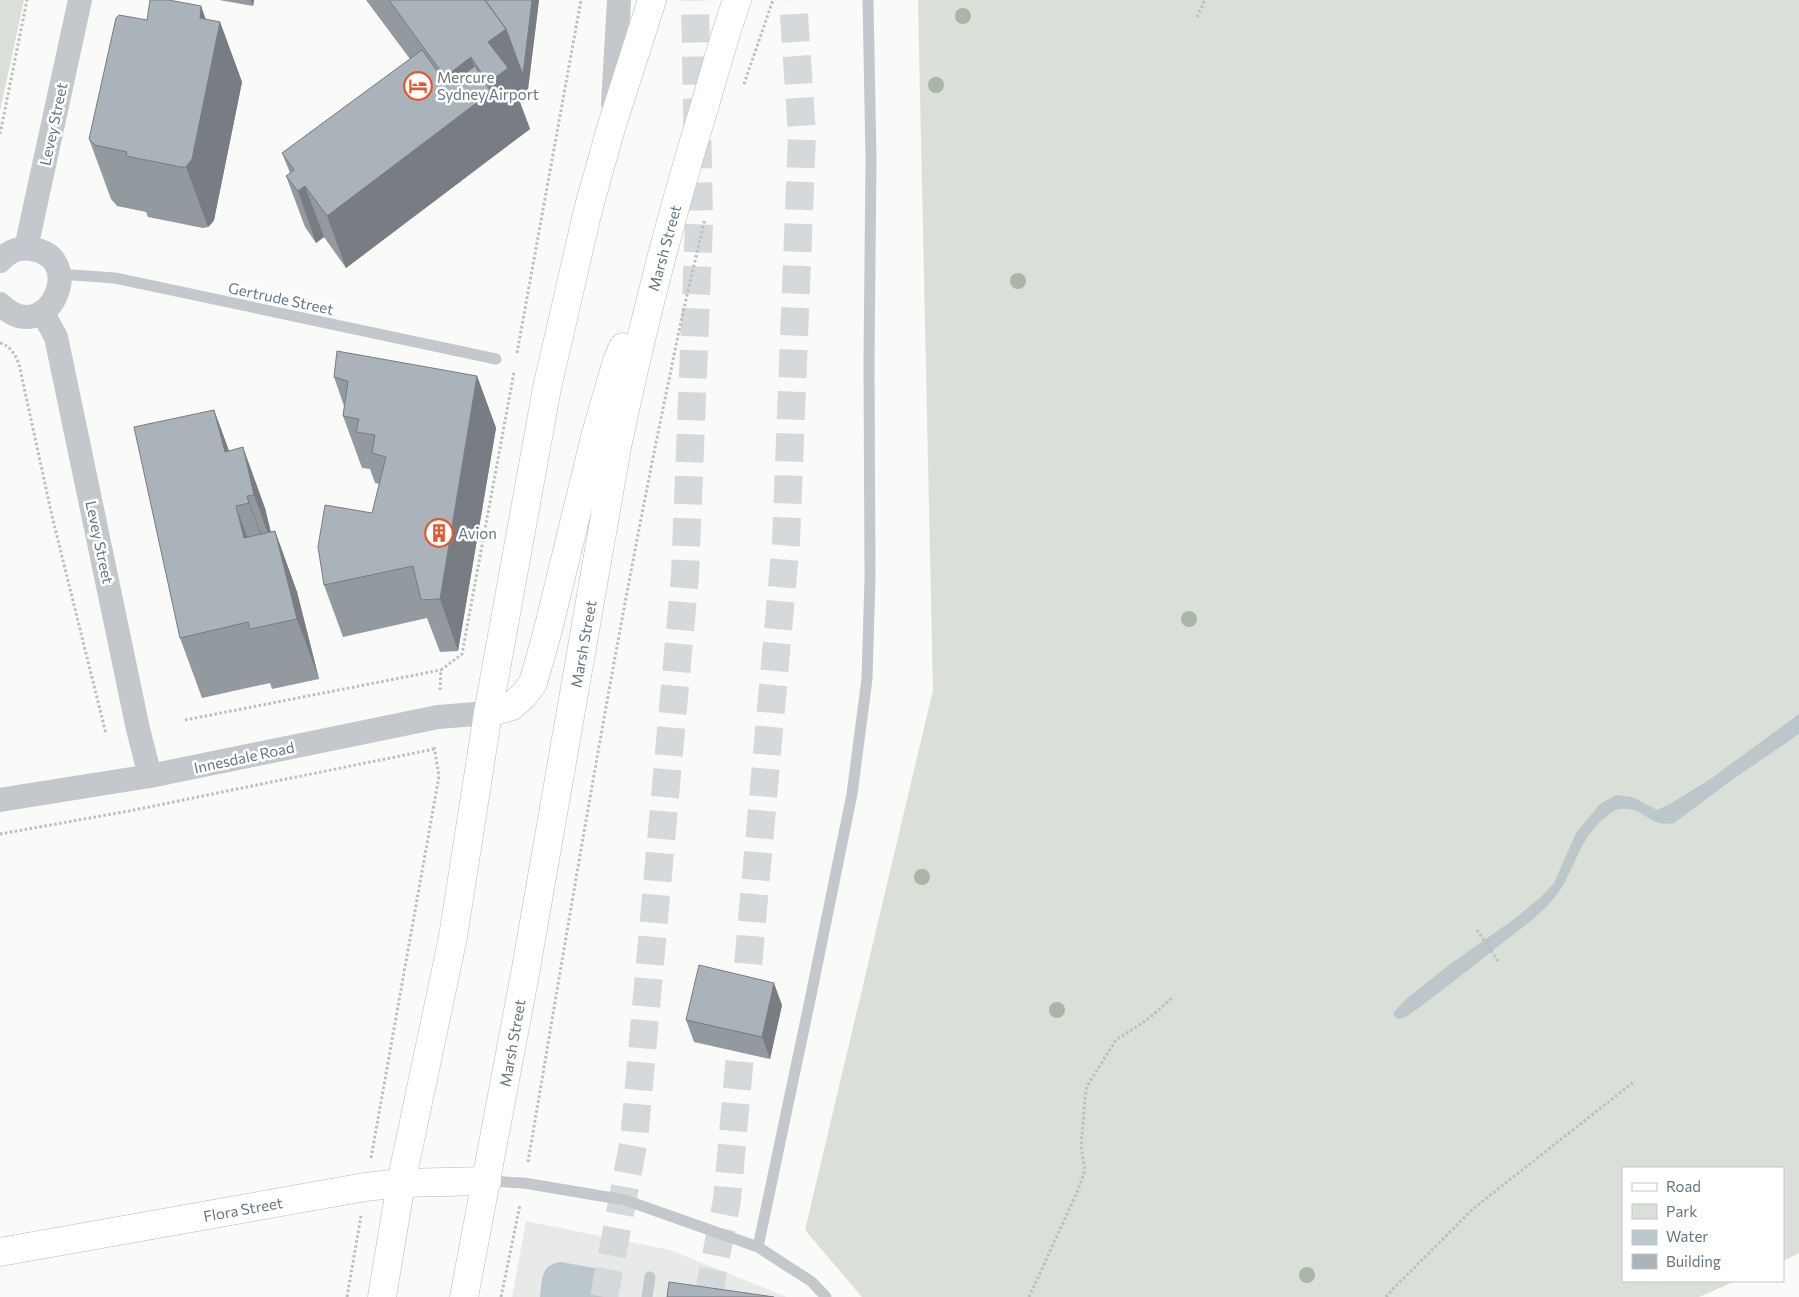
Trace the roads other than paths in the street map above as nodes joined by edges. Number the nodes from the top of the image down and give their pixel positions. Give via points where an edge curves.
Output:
1 (80, 0) edge
2 (619, 0) edge
3 (652, 0) edge
4 (737, 0) edge
5 (868, 0) edge
6 (611, 128) junction
7 (26, 248) junction
8 (662, 256) junction
9 (0, 261) edge
10 (59, 274) junction
11 (0, 304) edge
12 (42, 312) junction
13 (496, 360) dead end
14 (488, 713) junction
15 (150, 776) junction
16 (0, 800) edge
17 (487, 1181) junction
18 (401, 1183) junction
19 (758, 1247) junction
20 (0, 1252) edge
21 (650, 1277) dead end
22 (382, 1297) edge
23 (464, 1297) edge
24 (647, 1297) edge
25 (826, 1297) edge

1 - 7 street, Levey Street
2 - 6 street
3 - 6 main road
4 - 8 main road, Marsh Street
5 - 19 lane via 871,159 867,679 852,794
6 - 14 main road via 549,378
7 - 9 street via 15,250
7 - 10 street via 35,249 50,258
8 - 14 main road via 617,361 533,683 512,706
8 - 17 main road, Marsh Street via 617,447
10 - 12 street via 55,300
10 - 13 lane, Gertrude Street via 115,278
11 - 12 street via 6,310 23,316
12 - 15 street, Levey Street via 56,337
14 - 15 street, Innesdale Road via 430,719
14 - 18 main road via 453,937
15 - 16 street, Innesdale Road
17 - 18 main road, Flora Street
17 - 19 lane via 524,1183 625,1200
17 - 23 main road, Marsh Street
18 - 20 main road, Flora Street
18 - 22 main road
19 - 25 lane via 812,1282
21 - 24 lane

